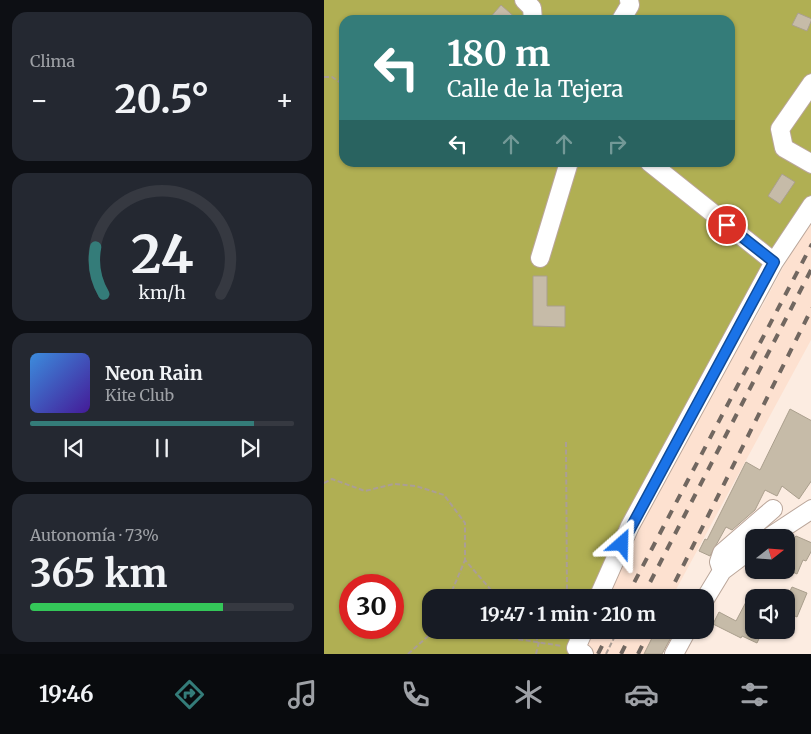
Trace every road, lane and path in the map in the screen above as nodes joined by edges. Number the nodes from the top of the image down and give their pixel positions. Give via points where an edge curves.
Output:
1 (524, 0) edge
2 (629, 0) edge
3 (533, 15) edge
4 (624, 15) edge
5 (324, 77) edge
6 (339, 82) edge
7 (811, 83) edge
8 (811, 164) edge
9 (567, 167) edge
10 (655, 167) edge
11 (811, 205) edge
12 (540, 258) dead end
13 (774, 262) junction
14 (566, 442) dead end
15 (324, 483) edge
16 (773, 509) dead end
17 (811, 509) edge
18 (781, 529) edge
19 (745, 554) edge
20 (465, 560) junction
21 (722, 571) junction
22 (453, 589) edge
23 (490, 589) edge
24 (567, 589) edge
25 (602, 589) edge
26 (711, 589) edge
27 (425, 639) edge
28 (519, 639) edge
29 (537, 639) edge
30 (614, 639) edge
31 (682, 639) edge
32 (539, 642) junction
33 (580, 651) edge
34 (408, 654) edge
35 (536, 654) edge
36 (606, 654) edge
37 (674, 654) edge

1 - 3 street via 532,8
2 - 4 street via 630,5
5 - 6 path
7 - 8 street via 780,128 784,148
9 - 12 street
10 - 13 street
11 - 13 street
13 - 25 street via 630,526
14 - 24 path
15 - 20 path via 332,479 365,491 394,484 416,486 444,495 465,523
16 - 21 street via 722,553 719,562
17 - 18 street
19 - 21 street
20 - 22 path
20 - 23 path
21 - 26 street
27 - 34 path
28 - 32 path
29 - 32 path
30 - 36 path
31 - 37 street
32 - 33 path
32 - 35 path

